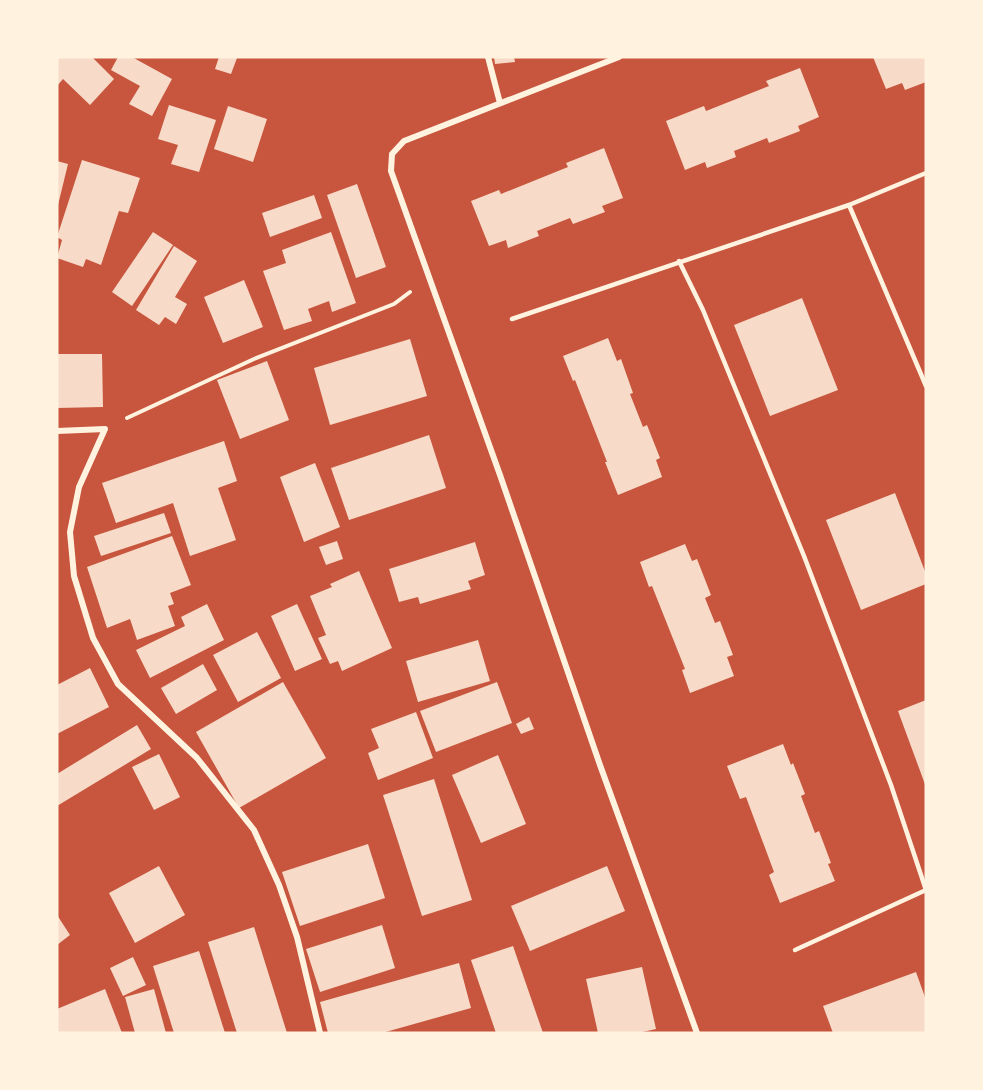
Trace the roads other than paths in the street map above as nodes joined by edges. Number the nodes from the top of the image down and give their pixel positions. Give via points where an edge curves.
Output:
1 (488, 57) edge
2 (619, 57) edge
3 (500, 103) junction
4 (926, 173) edge
5 (849, 204) junction
6 (679, 261) junction
7 (512, 319) dead end
8 (926, 386) edge
9 (57, 431) edge
10 (926, 890) edge
11 (795, 950) dead end
12 (320, 1033) edge
13 (697, 1033) edge

1 - 3 street
2 - 3 street
3 - 13 street via 404,141 392,154 392,171
4 - 5 lane
5 - 6 lane
5 - 8 lane
6 - 7 lane
6 - 10 lane via 804,556 891,785
9 - 12 street via 105,429 79,487 70,532 74,576 93,638 118,684 197,758 254,830 297,937
10 - 11 lane

